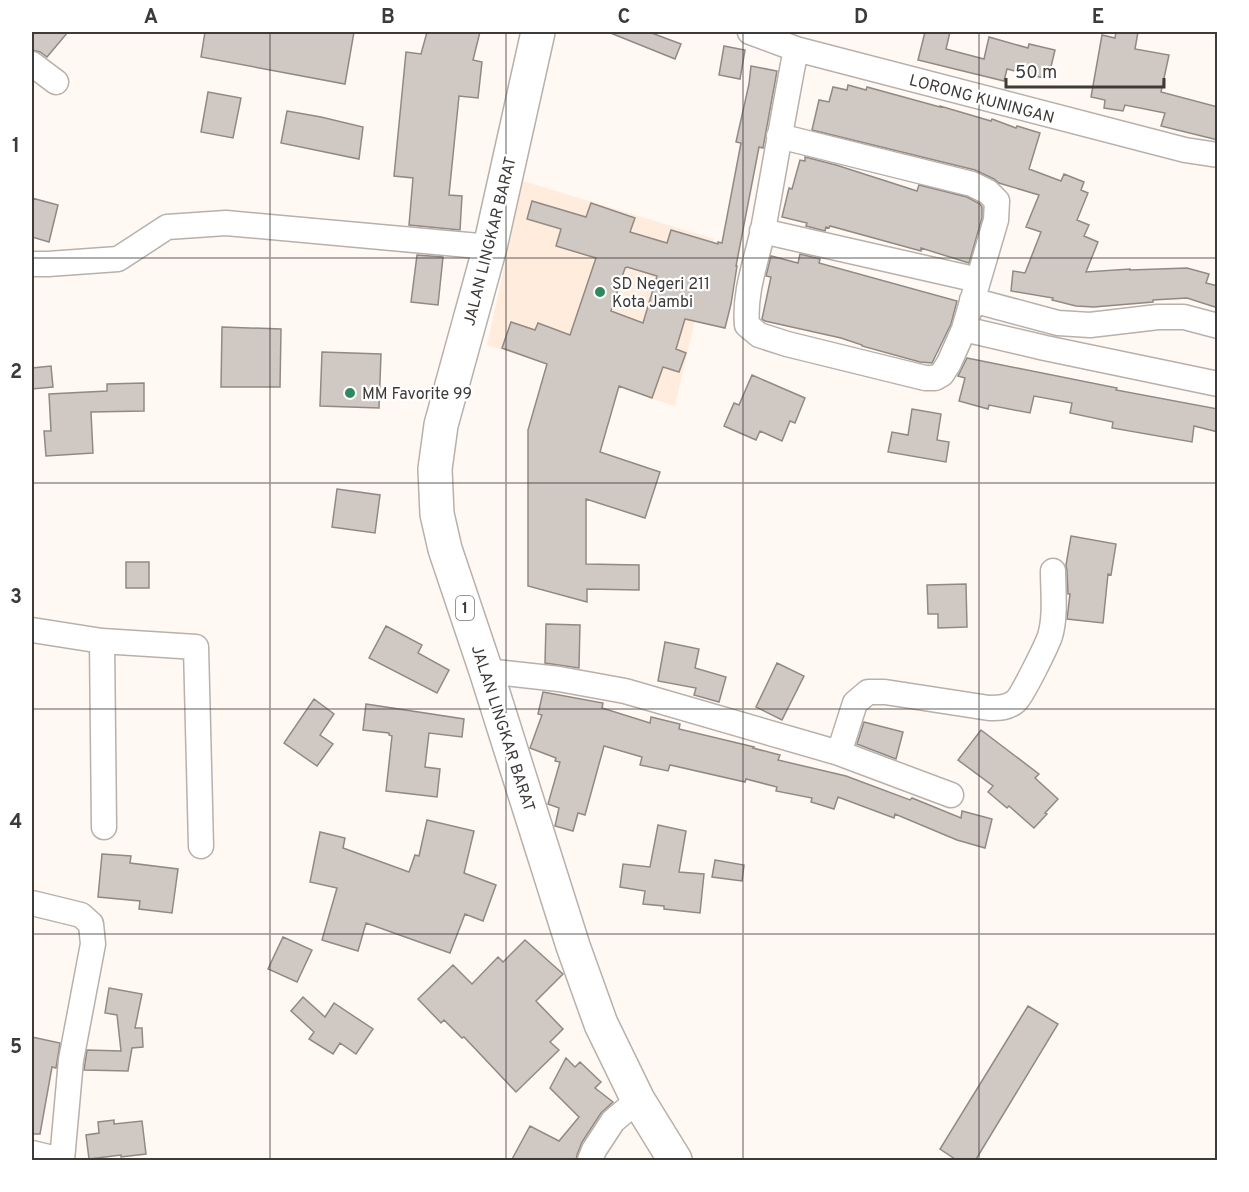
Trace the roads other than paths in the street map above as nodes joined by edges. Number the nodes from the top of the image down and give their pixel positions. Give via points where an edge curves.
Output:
1 (538, 32) edge
2 (750, 32) edge
3 (796, 49) junction
4 (32, 64) edge
5 (57, 82) dead end
6 (779, 136) junction
7 (1218, 154) edge
8 (762, 231) junction
9 (490, 247) junction
10 (32, 264) edge
11 (975, 290) junction
12 (1218, 326) edge
13 (964, 329) junction
14 (1218, 384) edge
15 (1053, 571) dead end
16 (32, 630) edge
17 (102, 641) junction
18 (486, 671) junction
19 (839, 753) junction
20 (951, 795) dead end
21 (104, 827) dead end
22 (201, 846) dead end
23 (32, 903) edge
24 (638, 1100) junction
25 (32, 1153) edge
26 (61, 1160) edge
27 (590, 1161) edge
28 (675, 1161) edge

1 - 9 highway, JALAN LINGKAR BARAT / 1
2 - 3 street, LORONG KUNINGAN
3 - 6 street
3 - 7 street, LORONG KUNINGAN via 1185,150
4 - 5 street
6 - 8 street
6 - 11 street via 972,184 988,192 998,207
8 - 11 street
8 - 13 street via 746,312 747,325 759,335 936,378 950,363
9 - 10 street via 226,223 167,227 118,259
9 - 18 highway, JALAN LINGKAR BARAT / 1 via 441,425 435,469 437,514 445,549
11 - 12 street via 1058,323 1090,325 1184,317
11 - 13 street
13 - 14 street
15 - 19 street via 1050,636 1016,701 989,708 868,692 855,703
16 - 17 street
17 - 21 street
17 - 22 street via 196,647
18 - 19 street via 625,691
18 - 24 highway, JALAN LINGKAR BARAT / 1 via 573,946 601,1024
19 - 20 street
23 - 26 street via 81,915 91,924 93,944 71,1060
24 - 27 street via 613,1121
24 - 28 highway, JALAN LINGKAR BARAT / 1
25 - 26 street

